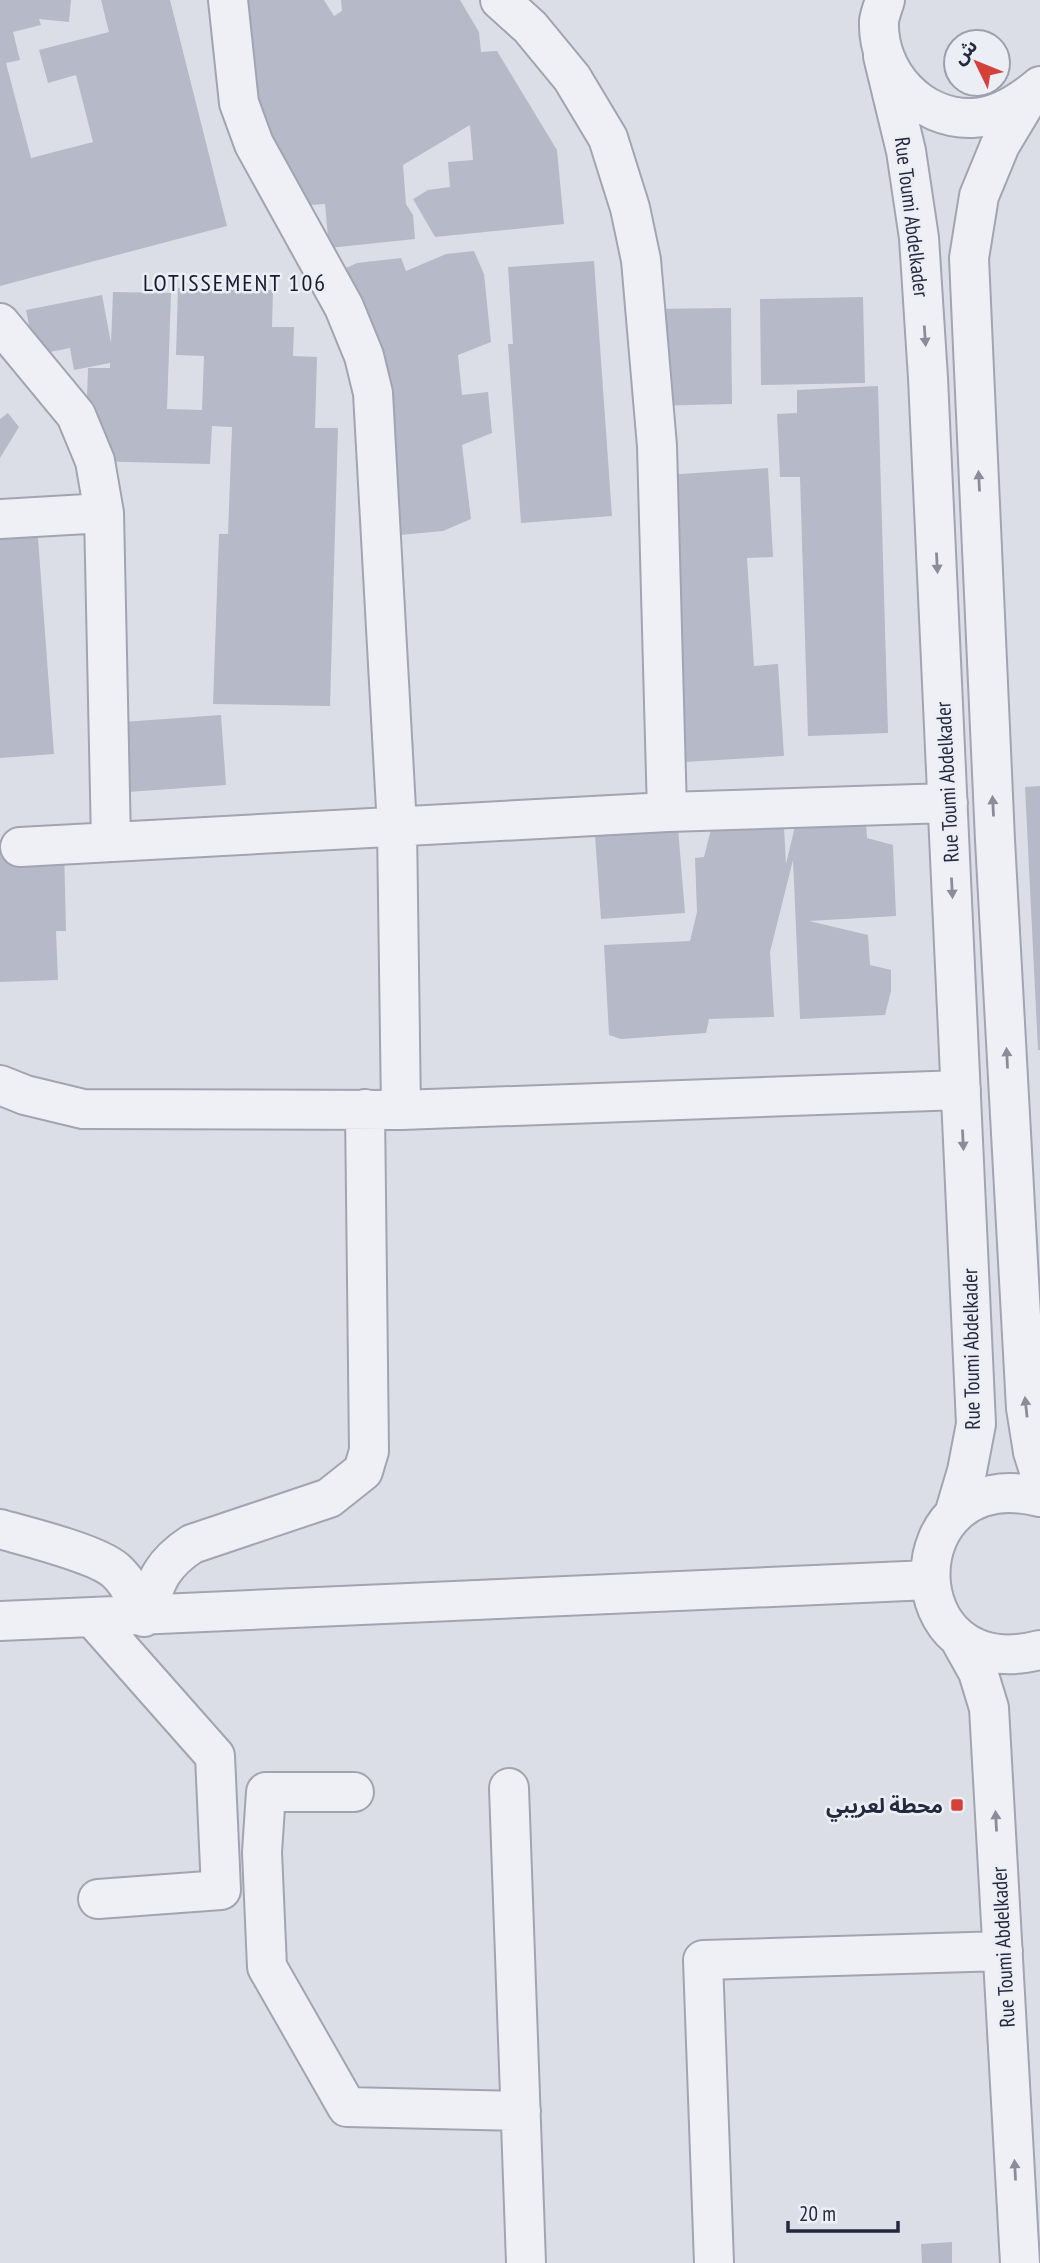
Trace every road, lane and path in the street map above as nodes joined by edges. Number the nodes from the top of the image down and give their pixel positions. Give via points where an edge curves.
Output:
1 (228, 0) edge
2 (500, 0) edge
3 (858, 0) edge
4 (885, 0) edge
5 (882, 51) junction
6 (1037, 87) edge
7 (0, 323) edge
8 (104, 513) junction
9 (0, 519) edge
10 (948, 803) junction
11 (667, 812) junction
12 (397, 827) junction
13 (111, 841) junction
14 (20, 847) dead end
15 (0, 1084) edge
16 (961, 1090) junction
17 (383, 1110) junction
18 (1040, 1474) edge
19 (1040, 1497) edge
20 (954, 1515) junction
21 (0, 1528) edge
22 (929, 1580) junction
23 (144, 1616) junction
24 (93, 1618) junction
25 (0, 1621) edge
26 (959, 1638) junction
27 (1040, 1650) edge
28 (509, 1788) dead end
29 (354, 1792) dead end
30 (98, 1899) dead end
31 (1003, 1951) junction
32 (521, 2111) junction
33 (526, 2263) edge
34 (714, 2263) edge
35 (1020, 2263) edge

1 - 12 street via 239,103 254,144 344,307 373,393
2 - 11 street via 530,27 572,78 608,138 639,247 657,446
3 - 5 street
4 - 5 street via 879,20
5 - 6 street via 893,76 914,99 942,114 973,118 1004,111
5 -> 10 street, Rue Toumi Abdelkader via 906,151 919,238
18 -> 6 street via 1026,1408 968,258 979,195 1000,145
7 - 8 street via 76,415 95,461
8 - 9 street
8 - 13 street
10 - 11 street
10 -> 16 street, Rue Toumi Abdelkader
11 - 12 street
12 - 13 street
12 - 17 street
13 - 14 street
15 - 17 street via 25,1096 83,1109
16 - 17 street
16 -> 20 street, Rue Toumi Abdelkader via 976,1424
17 - 23 street via 369,1451 363,1471 328,1497 192,1544 174,1556 158,1577
19 - 20 street via 1018,1492 977,1499
20 - 22 street via 937,1538
21 - 23 street via 80,1553 114,1569 131,1589
22 - 23 street
22 - 26 street, Rue Toumi Abdelkader via 940,1616
23 - 24 street
24 - 25 street
24 - 30 street via 215,1756 221,1890
26 - 27 street via 984,1652 1016,1656
31 -> 26 street, Rue Toumi Abdelkader via 989,1708 978,1672
28 - 32 street
29 - 32 street via 266,1792 262,1852 267,1966 347,2107
31 - 34 street via 703,1960
35 -> 31 street, Rue Toumi Abdelkader
32 - 33 street

